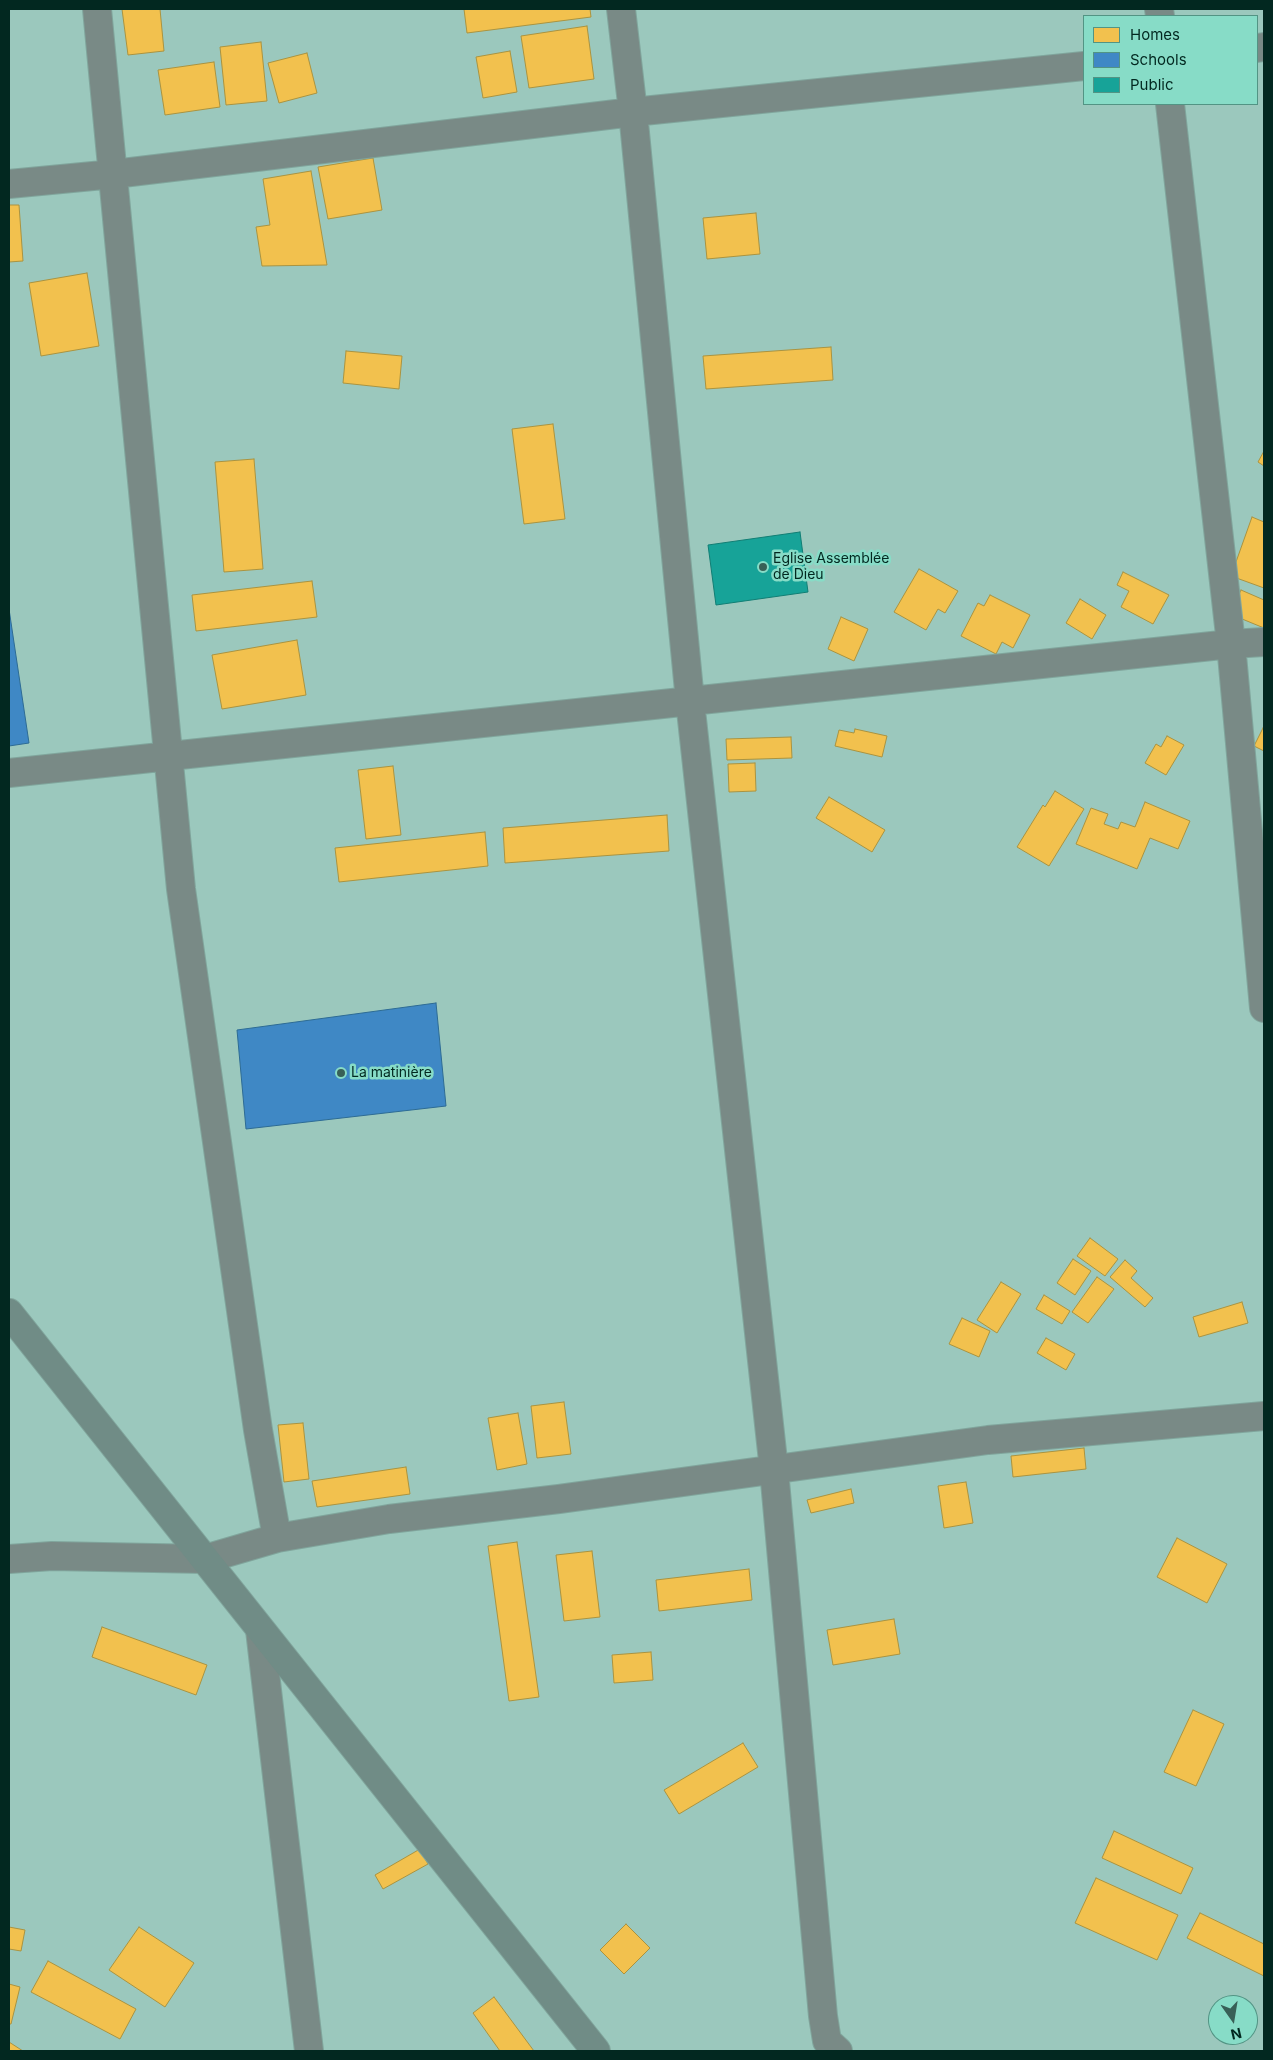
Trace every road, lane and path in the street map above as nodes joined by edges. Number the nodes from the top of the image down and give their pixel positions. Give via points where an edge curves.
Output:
1 (97, 9) edge
2 (621, 9) edge
3 (1083, 66) edge
4 (1170, 105) edge
5 (633, 112) junction
6 (114, 174) junction
7 (9, 184) edge
8 (1264, 642) edge
9 (1231, 644) junction
10 (690, 701) junction
11 (168, 756) junction
12 (9, 773) edge
13 (1264, 1008) edge
14 (9, 1313) edge
15 (1264, 1416) edge
16 (774, 1470) junction
17 (277, 1538) junction
18 (9, 1560) edge
19 (205, 1560) junction
20 (260, 1630) junction
21 (309, 2051) edge
22 (596, 2051) edge
23 (838, 2051) edge

1 - 6 street
2 - 5 street
3 - 5 street
4 - 9 street
5 - 6 street
5 - 10 street
6 - 7 street
6 - 11 street
8 - 9 street
9 - 10 street
9 - 13 street
10 - 11 street
10 - 16 street
11 - 12 street
11 - 17 street via 182,899 258,1430
14 - 19 main road
15 - 16 street via 988,1440
16 - 17 street via 390,1519
16 - 23 street via 823,2016 827,2041
17 - 19 street
18 - 19 street via 52,1556
19 - 20 main road
20 - 21 street
20 - 22 main road

